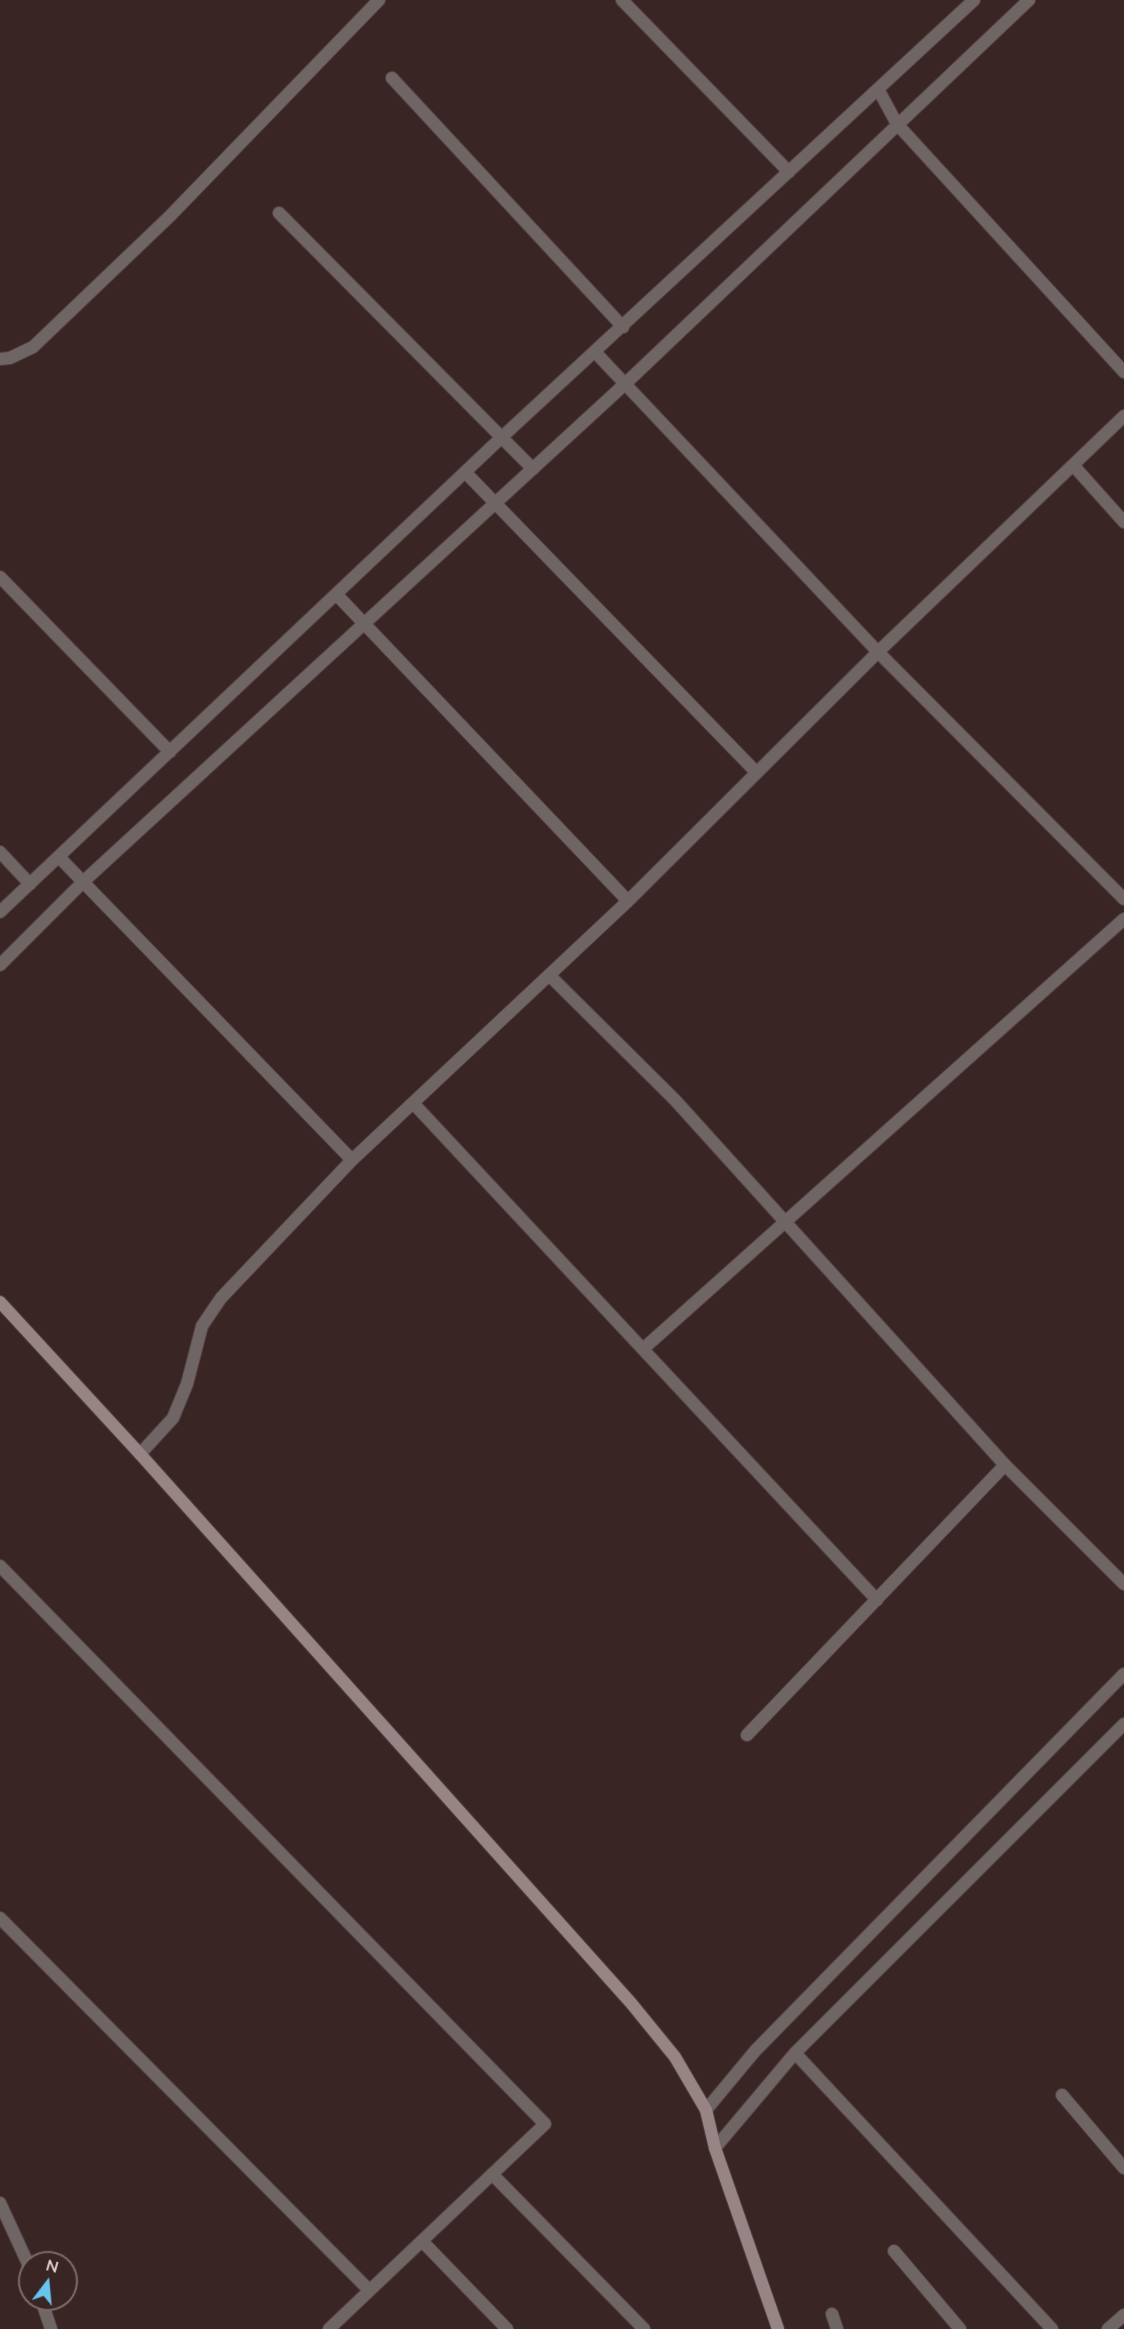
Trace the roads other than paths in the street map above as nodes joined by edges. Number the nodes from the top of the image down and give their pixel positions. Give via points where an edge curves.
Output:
1 (380, 0) edge
2 (622, 0) edge
3 (974, 0) edge
4 (1029, 0) edge
5 (392, 78) dead end
6 (878, 89) junction
7 (897, 123) junction
8 (789, 172) junction
9 (279, 213) dead end
10 (623, 327) junction
11 (595, 352) junction
12 (0, 359) edge
13 (1124, 372) edge
14 (626, 383) junction
15 (1124, 416) edge
16 (502, 437) junction
17 (1073, 465) junction
18 (533, 469) junction
19 (465, 472) junction
20 (495, 503) junction
21 (1124, 522) edge
22 (2, 582) edge
23 (336, 594) junction
24 (363, 623) junction
25 (878, 652) junction
26 (170, 752) junction
27 (756, 772) junction
28 (0, 852) edge
29 (58, 857) junction
30 (84, 881) junction
31 (30, 884) junction
32 (1124, 899) edge
33 (628, 901) junction
34 (0, 912) edge
35 (1124, 919) edge
36 (0, 965) edge
37 (549, 975) junction
38 (414, 1104) junction
39 (352, 1160) junction
40 (786, 1223) junction
41 (0, 1302) edge
42 (643, 1349) junction
43 (140, 1454) junction
44 (1005, 1466) junction
45 (0, 1566) edge
46 (1124, 1584) edge
47 (877, 1600) junction
48 (1124, 1674) edge
49 (1124, 1724) edge
50 (747, 1735) dead end
51 (0, 1918) edge
52 (795, 2053) junction
53 (1062, 2095) dead end
54 (706, 2110) junction
55 (715, 2148) junction
56 (1124, 2168) edge
57 (492, 2174) junction
58 (1, 2208) edge
59 (422, 2241) junction
60 (22, 2251) edge
61 (894, 2251) dead end
62 (369, 2290) junction
63 (45, 2311) edge
64 (831, 2314) dead end
65 (1124, 2315) edge
66 (51, 2329) edge
67 (329, 2329) edge
68 (507, 2329) edge
69 (644, 2329) edge
70 (778, 2329) edge
71 (837, 2329) edge
72 (960, 2329) edge
73 (1052, 2329) edge
74 (1108, 2329) edge

1 - 12 street via 170,216 58,324 33,347
2 - 8 street
3 - 6 street
4 - 7 street
5 - 10 street
6 - 7 street
6 - 8 street
7 - 13 street
7 - 14 street
8 - 10 street
9 - 16 street
10 - 11 street
11 - 14 street
11 - 16 street
14 - 18 street
14 - 25 street
15 - 17 street
16 - 18 street
16 - 19 street
17 - 21 street
17 - 25 street
18 - 20 street
19 - 20 street
19 - 23 street
20 - 24 street
20 - 27 street
22 - 26 street
23 - 24 street
23 - 26 street
24 - 30 street
24 - 33 street
25 - 27 street
25 - 32 street
26 - 29 street
27 - 33 street
28 - 31 street
29 - 30 street
29 - 31 street
30 - 36 street
30 - 39 street
31 - 34 street
33 - 37 street
35 - 40 street
37 - 38 street
37 - 40 street via 675,1100
38 - 39 street
38 - 42 street
39 - 43 street via 209,1313 182,1401 173,1418
40 - 42 street
40 - 44 street
41 - 43 street
42 - 47 street
43 - 54 street via 631,2003 675,2057
44 - 46 street
44 - 47 street
45 - 57 street via 545,2124
47 - 50 street
48 - 54 street via 755,2051
49 - 52 street
51 - 62 street
52 - 55 street
52 - 73 street
53 - 56 street
54 - 55 street
55 - 70 street
57 - 59 street
57 - 69 street
58 - 60 street
59 - 62 street
59 - 68 street
61 - 72 street
62 - 67 street
63 - 66 street
64 - 71 street
65 - 74 street

